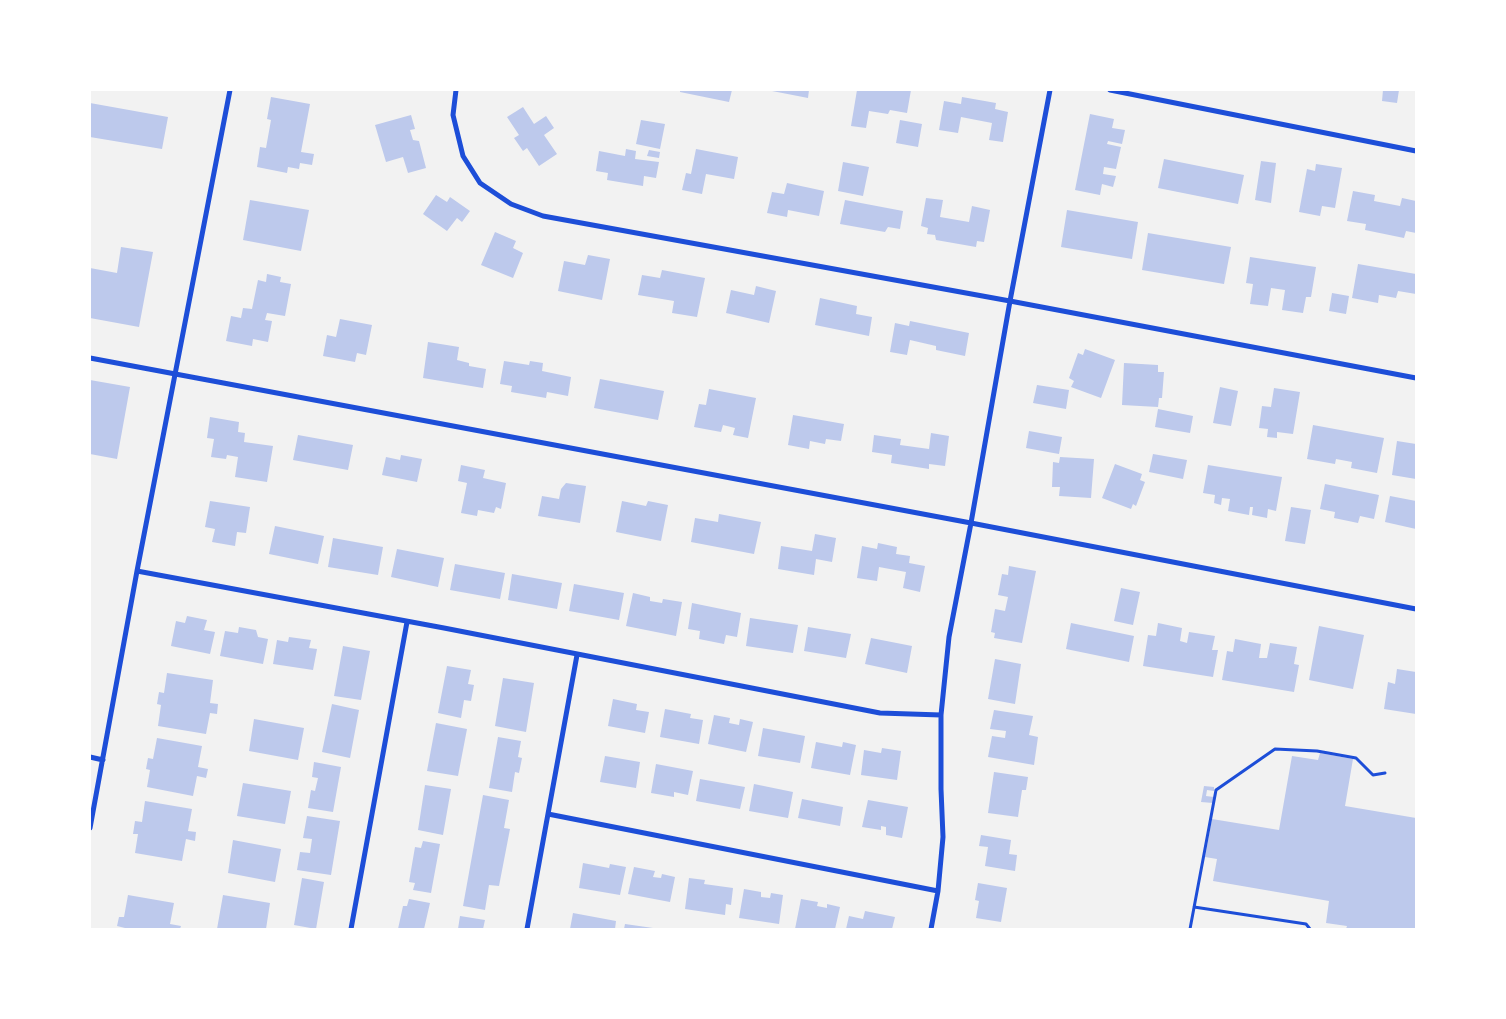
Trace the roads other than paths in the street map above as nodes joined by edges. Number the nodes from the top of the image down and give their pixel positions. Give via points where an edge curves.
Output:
1 (230, 90) edge
2 (456, 90) edge
3 (1050, 90) edge
4 (1110, 90) edge
5 (1416, 151) edge
6 (1010, 300) junction
7 (90, 358) edge
8 (176, 374) junction
9 (1416, 378) edge
10 (971, 523) junction
11 (137, 571) junction
12 (1416, 609) edge
13 (407, 622) junction
14 (577, 655) junction
15 (941, 715) junction
16 (90, 757) edge
17 (102, 760) junction
18 (548, 814) junction
19 (90, 828) edge
20 (938, 891) junction
21 (350, 929) edge
22 (527, 929) edge
23 (931, 929) edge

1 - 8 street
2 - 6 street via 454,115 462,156 480,184 511,204 543,216
3 - 6 street
4 - 5 street
6 - 9 street
6 - 10 street
7 - 8 street
8 - 10 street
8 - 11 street
10 - 12 street
10 - 15 street via 949,637
11 - 13 street
11 - 17 street
13 - 14 street
13 - 21 street
14 - 15 street via 880,713
14 - 18 street
15 - 20 street via 940,789 944,837
16 - 17 street
17 - 19 street
18 - 20 street
18 - 22 street
20 - 23 street

